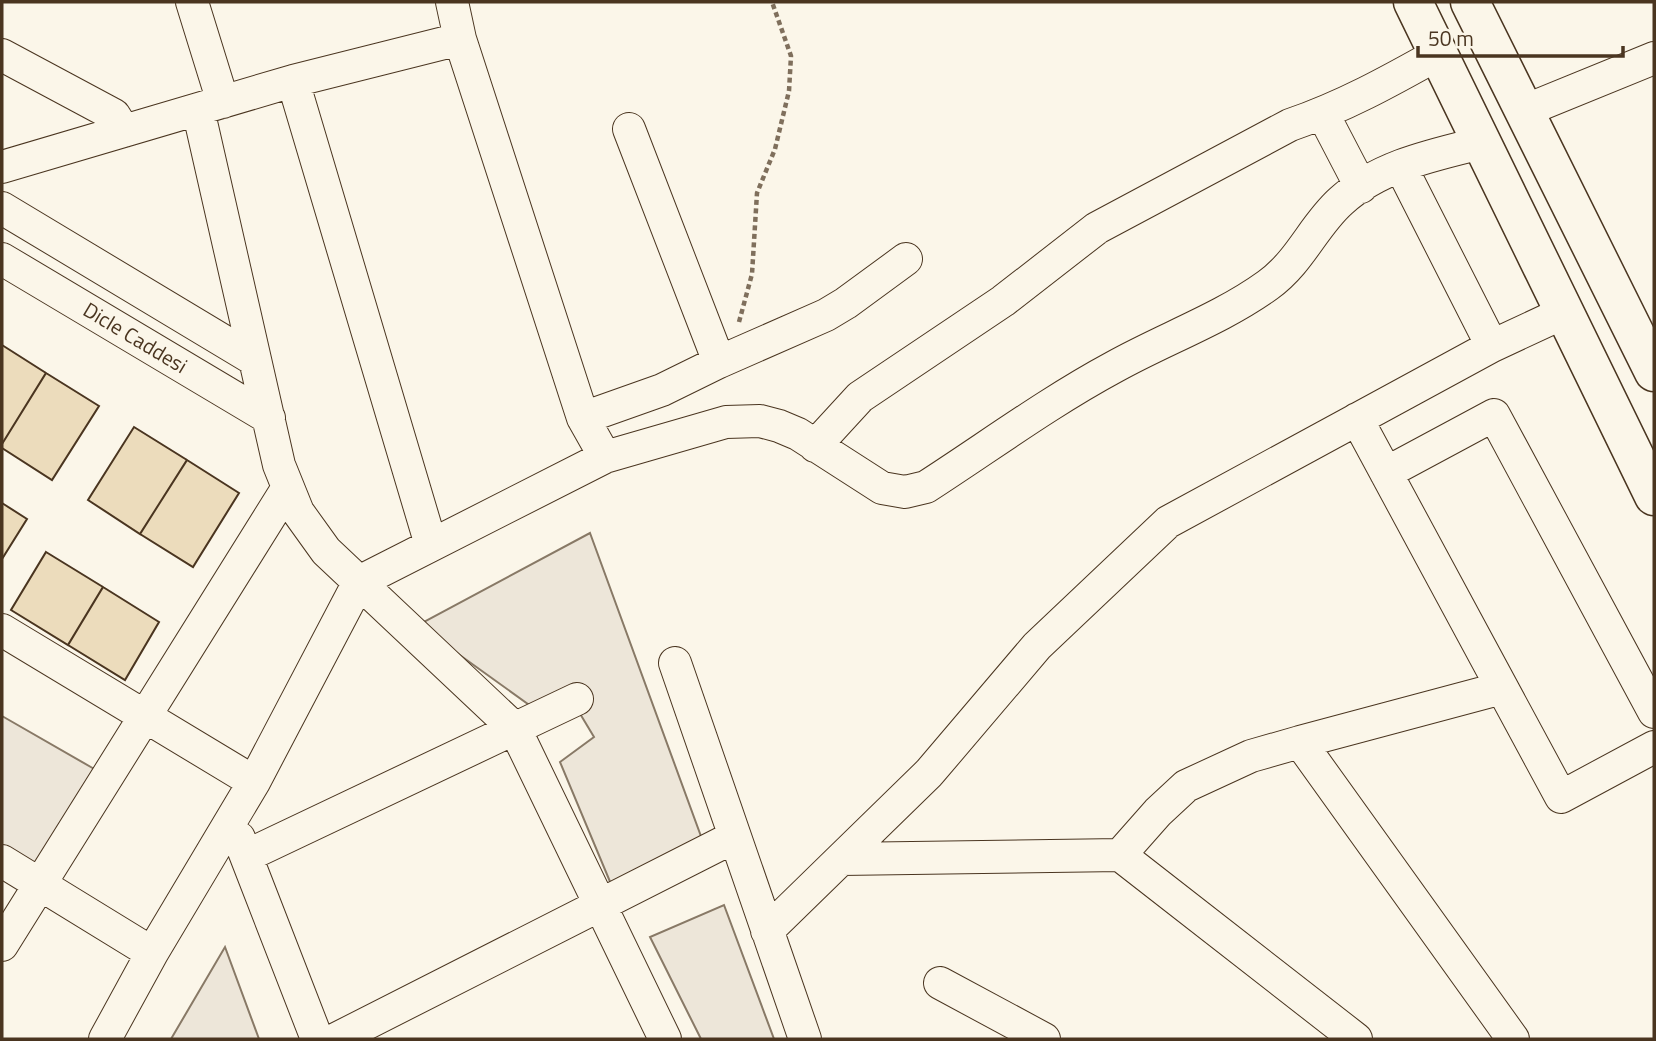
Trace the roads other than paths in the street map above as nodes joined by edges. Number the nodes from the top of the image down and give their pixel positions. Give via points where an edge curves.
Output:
1 (192, 2) edge
2 (452, 2) edge
3 (1413, 2) edge
4 (1470, 2) edge
5 (460, 39) junction
6 (1438, 54) junction
7 (2, 55) edge
8 (1654, 58) edge
9 (293, 81) junction
10 (211, 105) junction
11 (1524, 111) junction
12 (1323, 114) junction
13 (629, 129) dead end
14 (124, 131) junction
15 (1481, 143) junction
16 (2, 167) edge
17 (1401, 167) junction
18 (1361, 187) junction
19 (2, 208) edge
20 (2, 259) edge
21 (905, 259) dead end
22 (1565, 312) junction
23 (1492, 346) junction
24 (725, 359) junction
25 (255, 360) junction
26 (1654, 372) edge
27 (269, 418) junction
28 (583, 418) junction
29 (1357, 419) junction
30 (815, 446) junction
31 (605, 457) junction
32 (1386, 473) junction
33 (287, 489) junction
34 (1654, 496) edge
35 (431, 545) junction
36 (359, 582) junction
37 (2, 630) edge
38 (675, 663) dead end
39 (1502, 688) junction
40 (577, 699) dead end
41 (1654, 712) edge
42 (145, 716) junction
43 (515, 729) junction
44 (1300, 742) junction
45 (1654, 747) edge
46 (254, 782) junction
47 (232, 820) junction
48 (734, 836) junction
49 (1120, 855) junction
50 (246, 856) junction
51 (841, 859) junction
52 (2, 861) edge
53 (40, 884) junction
54 (600, 905) junction
55 (767, 931) junction
56 (2, 944) edge
57 (152, 953) junction
58 (940, 983) dead end
59 (105, 1039) edge
60 (317, 1039) edge
61 (336, 1039) edge
62 (665, 1039) edge
63 (805, 1039) edge
64 (1044, 1039) edge
65 (1356, 1039) edge
66 (1513, 1039) edge

1 - 10 street
2 - 5 street
3 - 6 main road
4 - 11 main road
5 - 9 street
5 - 28 street
6 - 12 street
6 - 15 main road
7 - 14 street via 114,115
8 - 11 street
9 - 10 street
9 - 35 street
10 - 14 street
10 - 25 street
11 - 26 main road
12 - 18 street
12 - 30 street via 1290,125 1097,228 1003,301 860,397
13 - 24 street
14 - 16 street
15 - 17 street
15 - 22 main road
17 - 18 street
17 - 23 street
18 - 30 street via 1340,201 1298,256 1268,285 1209,320 1112,367 926,488 905,492 883,488
19 - 25 street, Dicle Caddesi
20 - 27 street, Dicle Caddesi
21 - 24 street via 826,315
22 - 23 street
22 - 34 main road
23 - 29 street
24 - 28 street via 662,390
25 - 27 street
27 - 33 street
28 - 31 street
29 - 32 street
29 - 51 street via 1168,522 1037,646 929,773
30 - 31 street via 779,426 743,421
31 - 35 street
32 - 39 street
32 - 41 street via 1494,415
33 - 36 street via 312,534
33 - 42 street
35 - 36 street
36 - 43 street
36 - 46 street
37 - 42 street
38 - 48 street
39 - 44 street
39 - 45 street via 1561,797
40 - 43 street
42 - 46 street
42 - 53 street
43 - 50 street
43 - 54 street
44 - 49 street via 1251,756 1186,786
44 - 66 street
46 - 47 street
47 - 50 street
47 - 57 street
48 - 54 street
48 - 55 street
49 - 51 street
49 - 65 street
50 - 60 street
51 - 55 street
52 - 53 street
53 - 56 street
53 - 57 street
54 - 61 street
54 - 62 street
55 - 63 street
57 - 59 street
58 - 64 street

